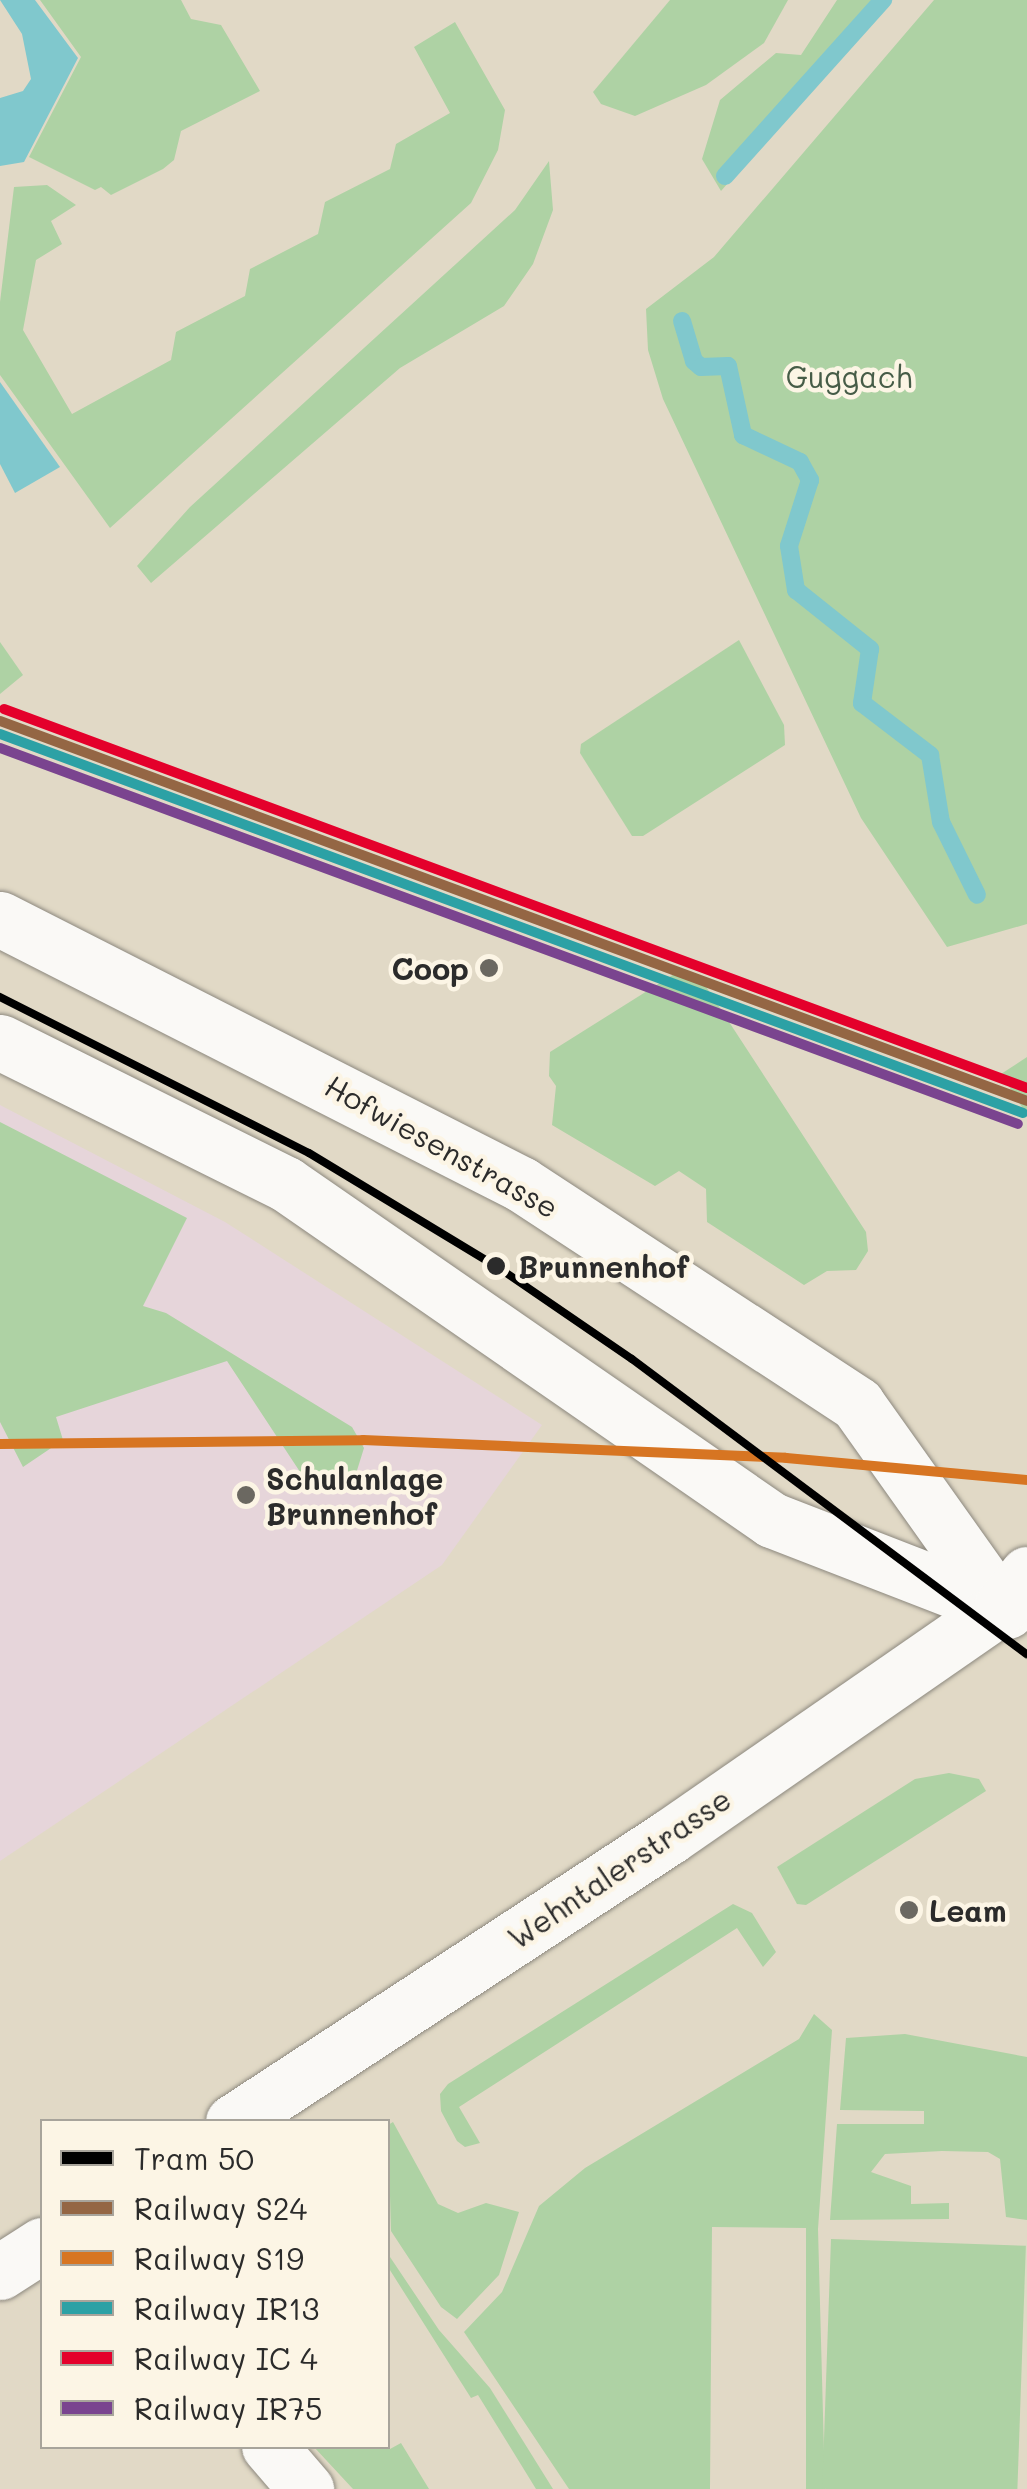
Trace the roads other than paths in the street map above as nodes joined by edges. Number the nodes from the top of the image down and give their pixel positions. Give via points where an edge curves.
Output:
1 (0, 919) edge
2 (0, 1042) edge
3 (1020, 1602) edge
4 (238, 2119) edge
5 (40, 2245) edge
6 (0, 2272) edge
7 (273, 2449) edge
8 (306, 2489) edge

1 - 3 street, Hofwiesenstrasse via 521,1184 858,1404
2 - 3 street via 286,1184 772,1520
3 - 4 street, Wehntalerstrasse
5 - 6 street
7 - 8 street

